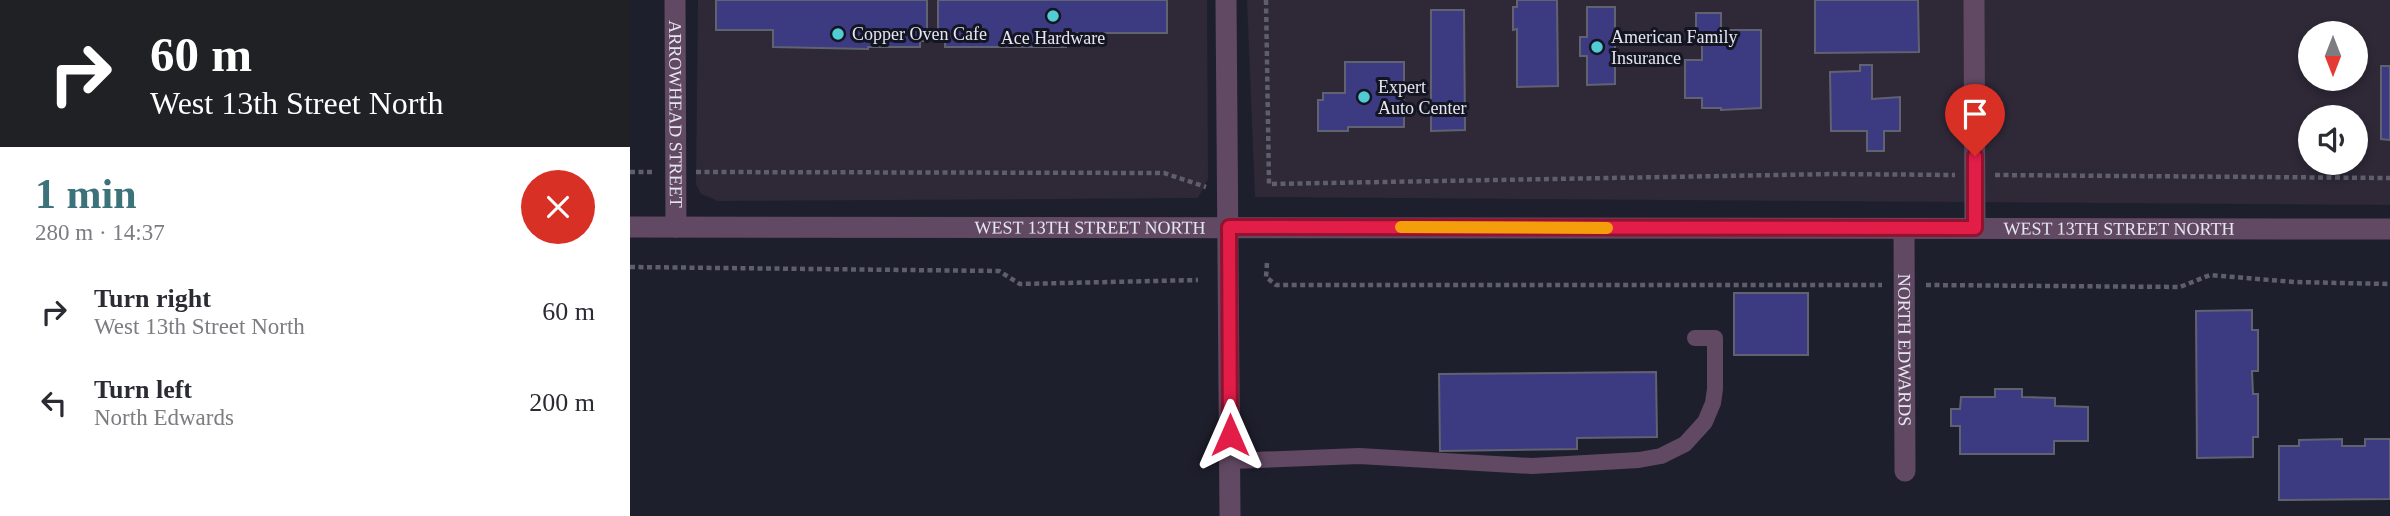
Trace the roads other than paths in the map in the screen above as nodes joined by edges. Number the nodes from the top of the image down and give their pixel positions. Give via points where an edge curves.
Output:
1 (676, 0) edge
2 (1226, 0) edge
3 (1974, 0) edge
4 (630, 227) edge
5 (676, 227) junction
6 (1229, 227) junction
7 (1975, 228) junction
8 (1904, 229) junction
9 (2390, 229) edge
10 (1695, 338) dead end
11 (1230, 461) junction
12 (1905, 471) dead end
13 (1230, 516) edge

1 - 5 street, ARROWHEAD STREET
2 - 6 street
3 - 7 street
4 - 5 street, WEST 13TH STREET NORTH
5 - 6 street, WEST 13TH STREET NORTH
6 - 8 street, WEST 13TH STREET NORTH
6 - 11 street
7 - 8 street, WEST 13TH STREET NORTH
7 - 9 street, WEST 13TH STREET NORTH
8 - 12 street, NORTH EDWARDS
10 - 11 lane via 1715,338 1713,403 1699,432 1661,456 1532,466 1359,456
11 - 13 street

